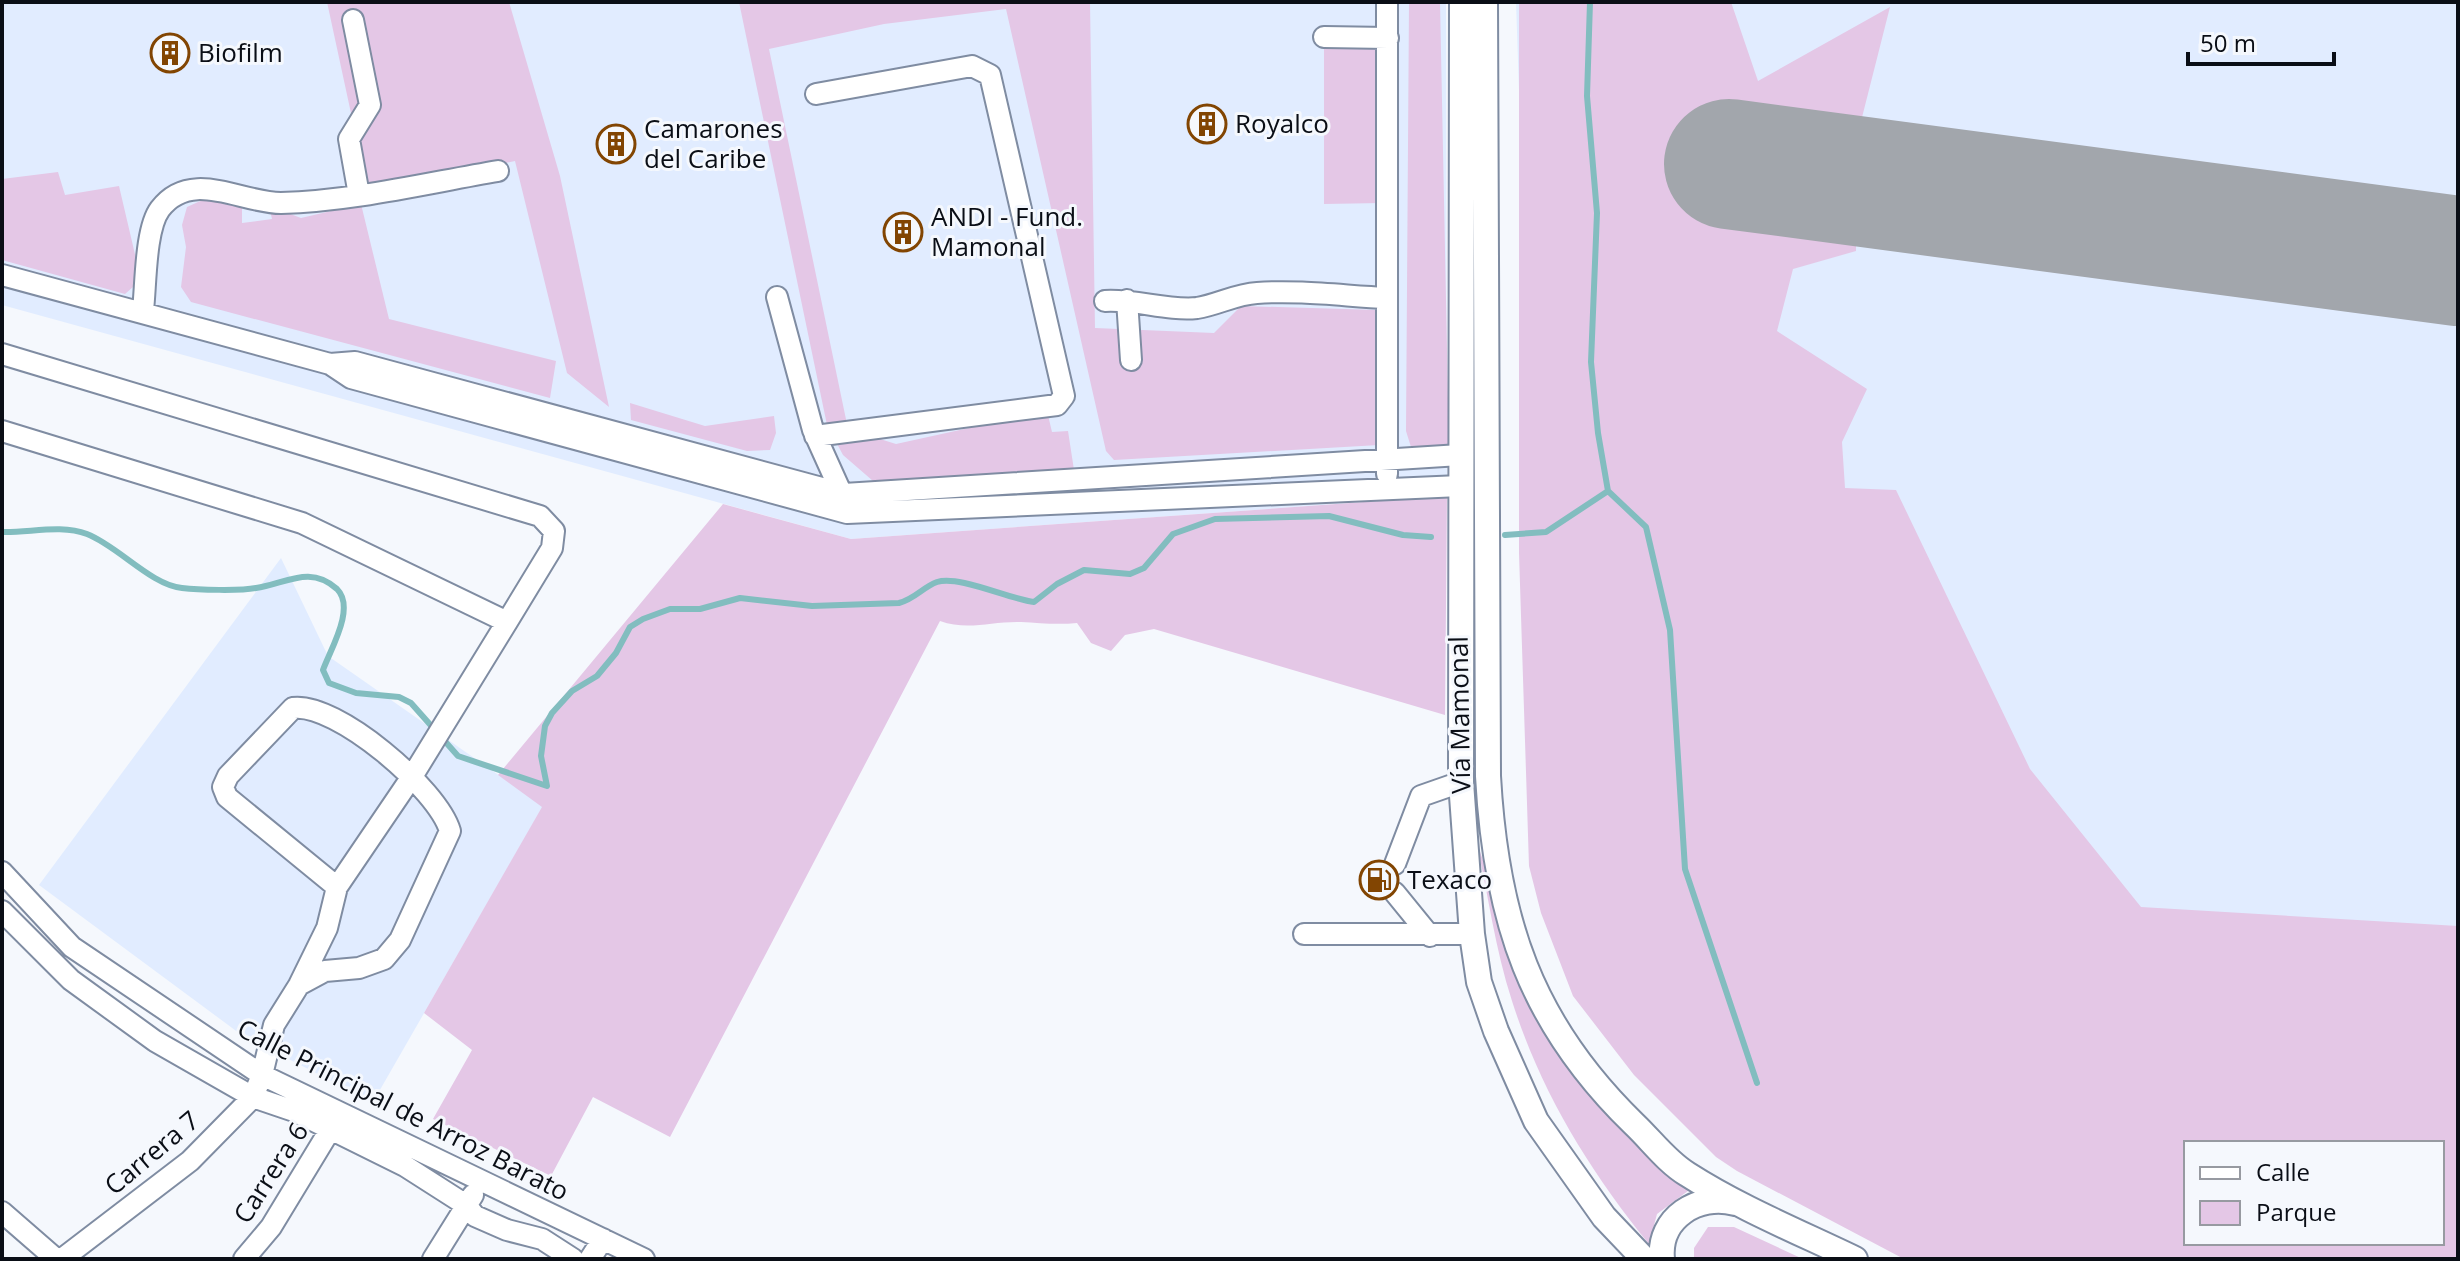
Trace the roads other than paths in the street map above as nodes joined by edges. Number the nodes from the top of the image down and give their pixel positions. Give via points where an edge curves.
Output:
1 (1387, 2) edge
2 (1462, 2) edge
3 (1485, 2) edge
4 (353, 20) dead end
5 (1324, 37) dead end
6 (1388, 38) junction
7 (816, 94) dead end
8 (498, 171) dead end
9 (359, 195) junction
10 (2, 275) edge
11 (777, 297) dead end
12 (1387, 298) junction
13 (1127, 300) junction
14 (1105, 301) dead end
15 (143, 310) junction
16 (2, 354) edge
17 (1131, 360) dead end
18 (2, 431) edge
19 (815, 436) junction
20 (1460, 455) junction
21 (1387, 461) junction
22 (1091, 477) junction
23 (1460, 486) junction
24 (1386, 490) junction
25 (1096, 503) junction
26 (846, 504) junction
27 (507, 622) junction
28 (413, 775) junction
29 (1461, 782) junction
30 (1395, 864) dead end
31 (2, 872) edge
32 (337, 887) junction
33 (1395, 893) dead end
34 (2, 911) edge
35 (1304, 934) dead end
36 (1472, 934) junction
37 (1430, 936) junction
38 (299, 985) junction
39 (262, 1075) junction
40 (253, 1097) junction
41 (335, 1121) junction
42 (481, 1181) junction
43 (1741, 1204) junction
44 (466, 1205) junction
45 (2, 1212) edge
46 (603, 1239) junction
47 (59, 1259) edge
48 (244, 1259) edge
49 (433, 1259) edge
50 (573, 1259) edge
51 (590, 1259) edge
52 (644, 1259) edge
53 (1644, 1259) edge
54 (1662, 1259) edge
55 (1855, 1259) edge

1 - 6 street
2 - 20 main road, Vía Mamonal
3 - 43 main road, Vía Mamonal via 1488,776 1501,889 1517,951 1569,1051 1589,1078 1684,1173
4 - 9 street via 370,105 349,139
5 - 6 street
6 - 12 street
7 - 19 street via 972,66 990,75 1064,396 1057,405
8 - 9 street
9 - 15 street via 278,203 201,188 179,193 153,223
10 - 15 street
11 - 19 street
12 - 13 street via 1257,293 1173,308
12 - 21 street
13 - 14 street
13 - 17 street
15 - 26 street via 330,364 355,362 656,454
16 - 27 street via 540,516 554,531 552,548
18 - 27 street via 302,523
19 - 26 street
20 - 21 street
20 - 23 main road, Vía Mamonal
21 - 22 street
21 - 24 street
22 - 25 street
22 - 26 street
23 - 24 street
23 - 29 main road, Vía Mamonal
24 - 25 street
25 - 26 street
27 - 28 street
28 - 32 street
28 - 32 street via 332,717 302,707 293,708 228,776 223,787 227,797
28 - 38 street via 450,831 400,940 384,959 325,971
29 - 30 street via 1421,796
29 - 36 main road, Vía Mamonal
31 - 39 street, Calle Principal de Arroz Barato via 72,947
32 - 38 street, Carrera 7 via 327,928
33 - 37 street
34 - 40 street via 71,980 155,1041
35 - 37 street
36 - 37 street
36 - 53 main road, Vía Mamonal via 1479,982 1536,1121 1604,1217
38 - 39 street, Carrera 7 via 274,1025
39 - 40 street, Carrera 7
39 - 41 street, Calle Principal de Arroz Barato
40 - 41 street
40 - 47 street, Carrera 7 via 190,1161
41 - 42 street, Calle Principal de Arroz Barato
41 - 44 street
41 - 48 street, Carrera 6 via 271,1227
42 - 44 street
42 - 46 street, Calle Principal de Arroz Barato
43 - 54 main road via 1706,1200 1689,1206 1666,1232
43 - 55 main road, Vía Mamonal
44 - 49 street
44 - 50 street via 475,1216 542,1239
45 - 47 street
46 - 51 street
46 - 52 street, Calle Principal de Arroz Barato

